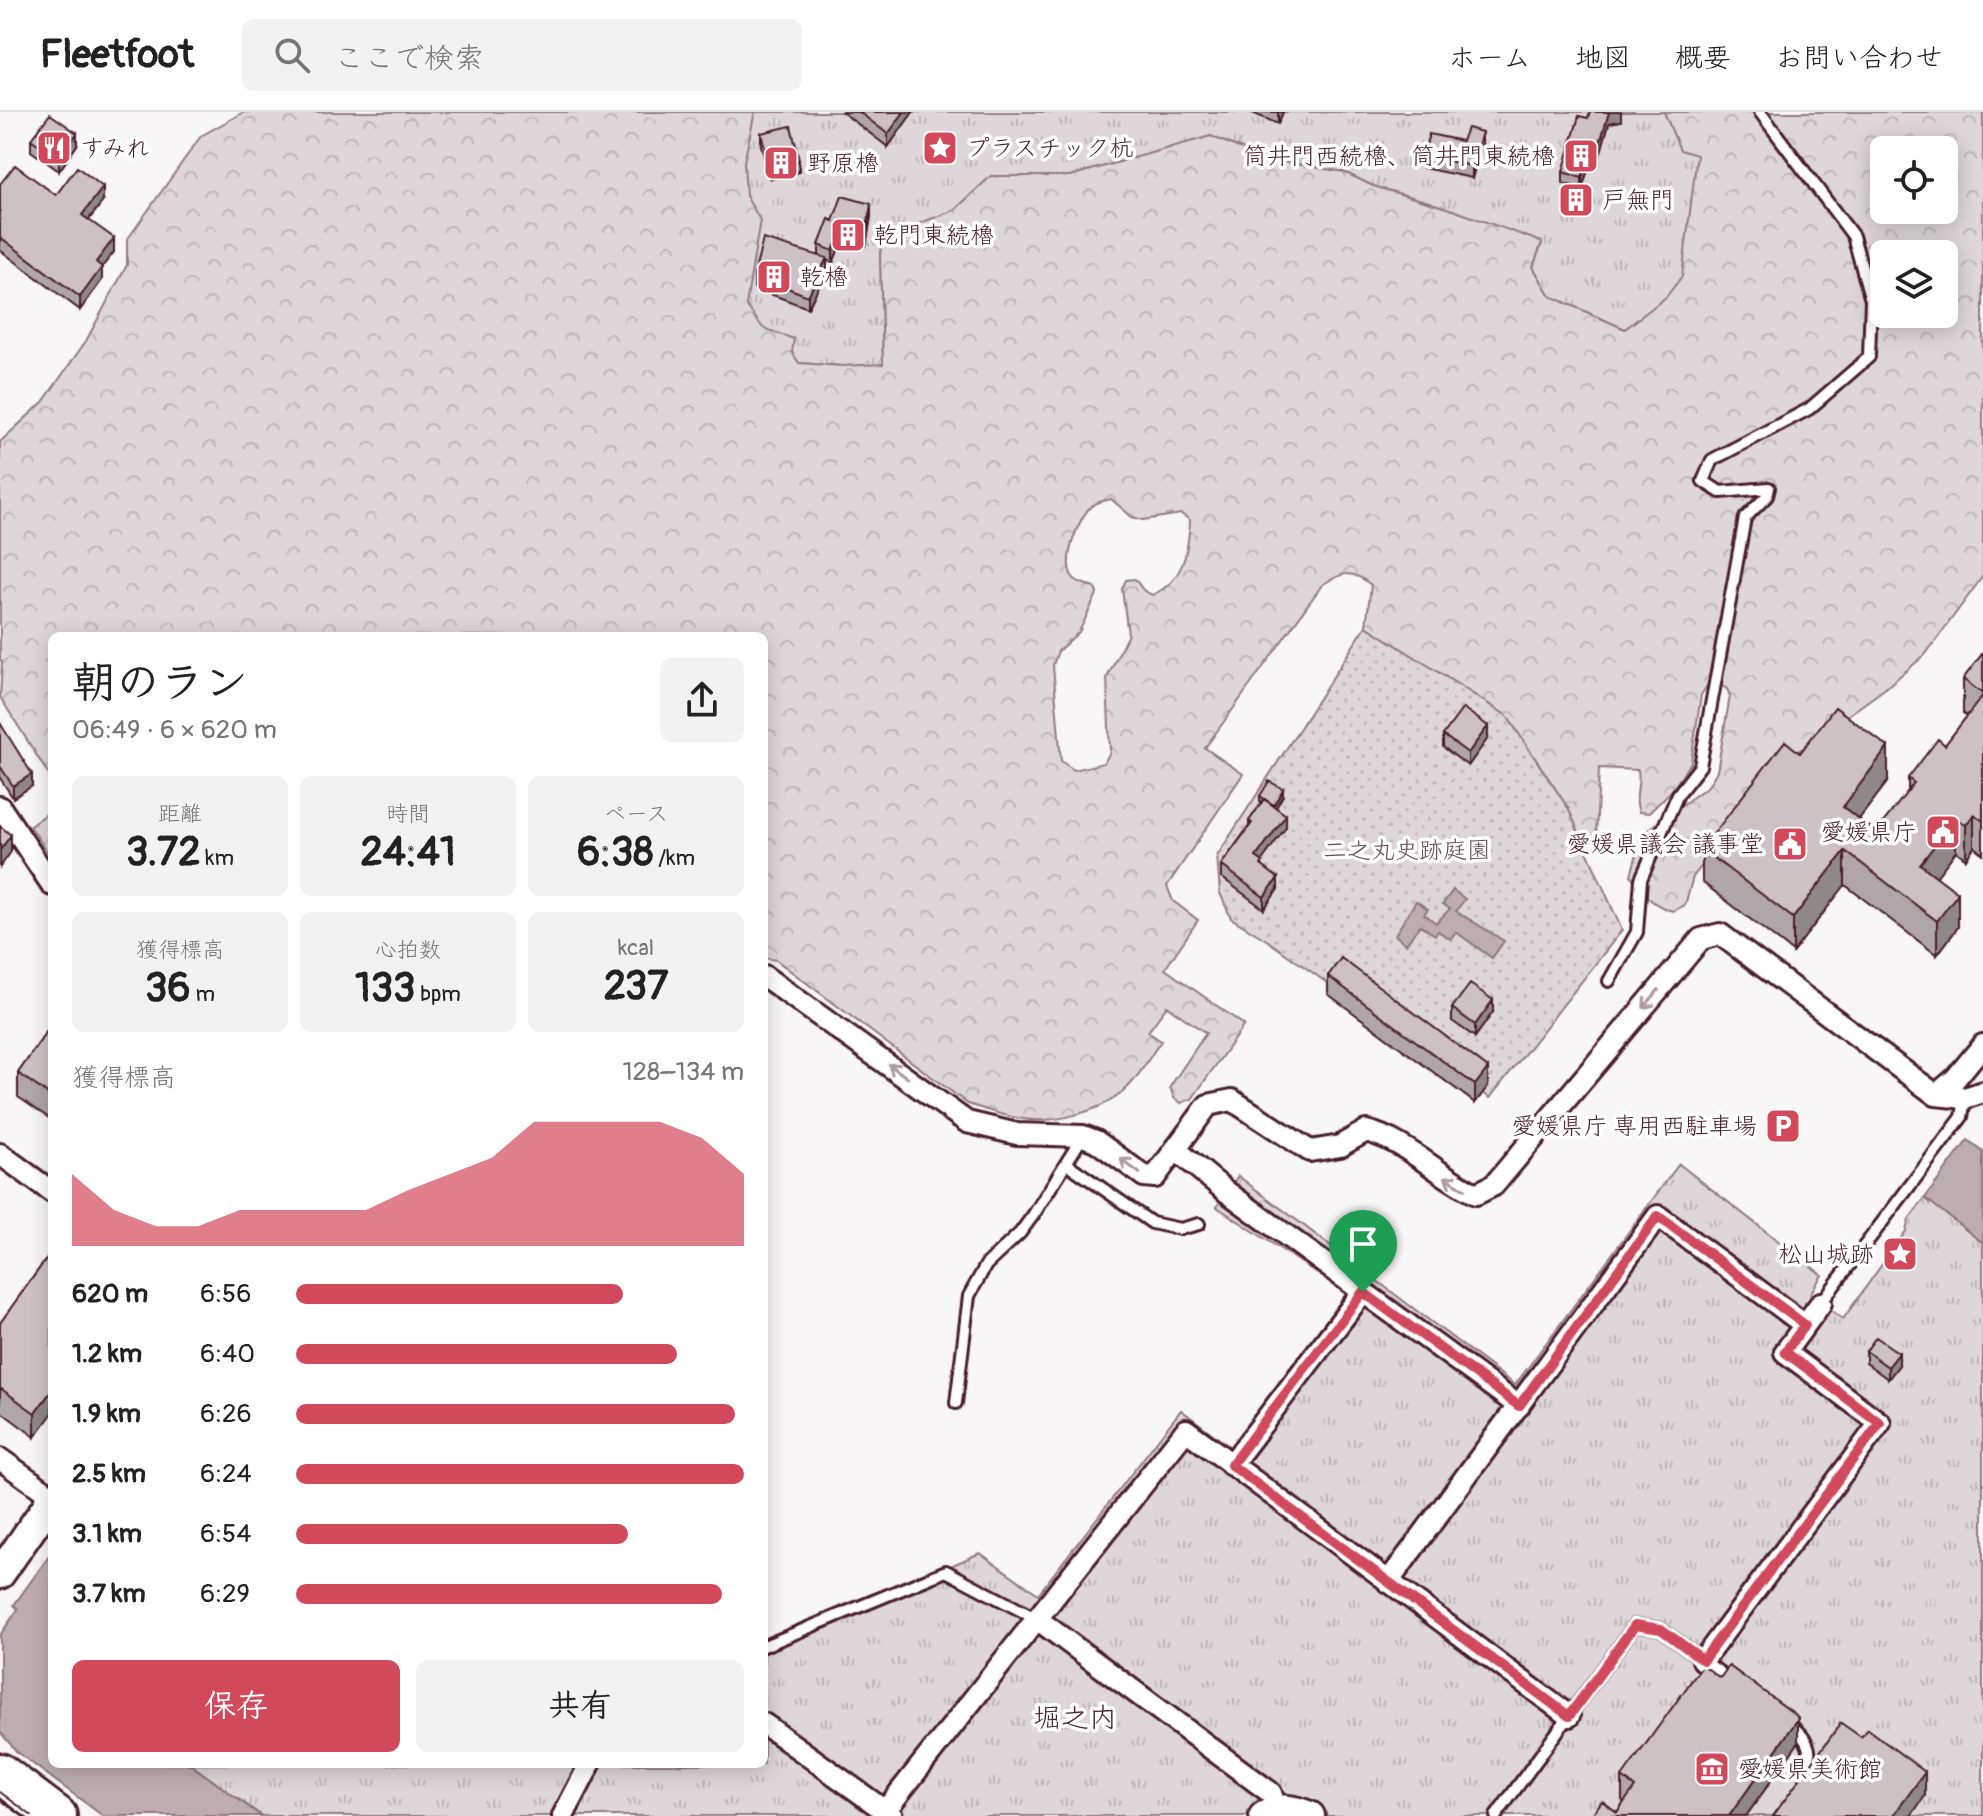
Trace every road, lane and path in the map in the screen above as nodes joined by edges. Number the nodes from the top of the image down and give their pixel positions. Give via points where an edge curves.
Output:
1 (1760, 112) edge
2 (0, 807) edge
3 (48, 879) edge
4 (768, 979) edge
5 (1609, 981) dead end
6 (1983, 1045) edge
7 (1936, 1095) junction
8 (1974, 1095) edge
9 (1083, 1136) junction
10 (1175, 1149) junction
11 (0, 1154) edge
12 (1066, 1163) junction
13 (48, 1189) edge
14 (1199, 1224) dead end
15 (1363, 1292) junction
16 (1821, 1303) joint
17 (1805, 1325) junction
18 (956, 1403) dead end
19 (1519, 1406) junction
20 (0, 1459) edge
21 (1231, 1465) junction
22 (48, 1495) edge
23 (48, 1504) edge
24 (0, 1574) edge
25 (1388, 1582) junction
26 (1037, 1619) junction
27 (768, 1644) edge
28 (1703, 1660) junction
29 (1740, 1687) edge
30 (1778, 1715) edge
31 (1569, 1716) junction
32 (768, 1727) edge
33 (588, 1768) edge
34 (0, 1773) edge
35 (1804, 1785) edge
36 (1270, 1812) edge
37 (886, 1814) edge
38 (57, 1816) edge
39 (563, 1816) edge
40 (1310, 1816) edge
41 (1496, 1816) edge

1 - 5 lane via 1853,236 1871,300 1869,357 1809,409 1712,460 1703,481 1720,492 1769,488 1745,518 1700,766 1678,794 1641,879 1637,932
2 - 3 street
9 -> 4 street via 1017,1134 967,1122
6 - 7 street
7 - 8 street
7 -> 10 street via 1720,934 1701,939 1494,1185 1476,1194 1387,1136 1366,1131 1340,1146 1310,1151 1232,1100 1208,1105
8 - 16 lane
10 -> 9 street via 1155,1177 1144,1176
9 - 12 lane
10 - 15 street
11 - 13 street
12 - 14 lane via 1152,1223 1180,1229
12 - 18 lane via 1020,1233 986,1265 969,1296
15 - 19 street
15 - 21 street
16 - 17 street
17 - 19 street via 1658,1216
17 - 28 street via 1785,1352 1880,1423
19 - 25 street
20 - 22 street
21 - 25 street
21 - 26 street via 1186,1430
23 - 24 street
25 - 31 street
26 - 27 lane via 946,1571
26 - 36 street via 1271,1793
26 - 37 street
28 - 29 lane
28 - 31 lane via 1661,1629 1635,1625
30 - 35 lane via 1803,1734 1812,1756
31 - 41 lane
32 - 37 street
33 - 39 street
34 - 38 highway
36 - 40 street via 1292,1809

